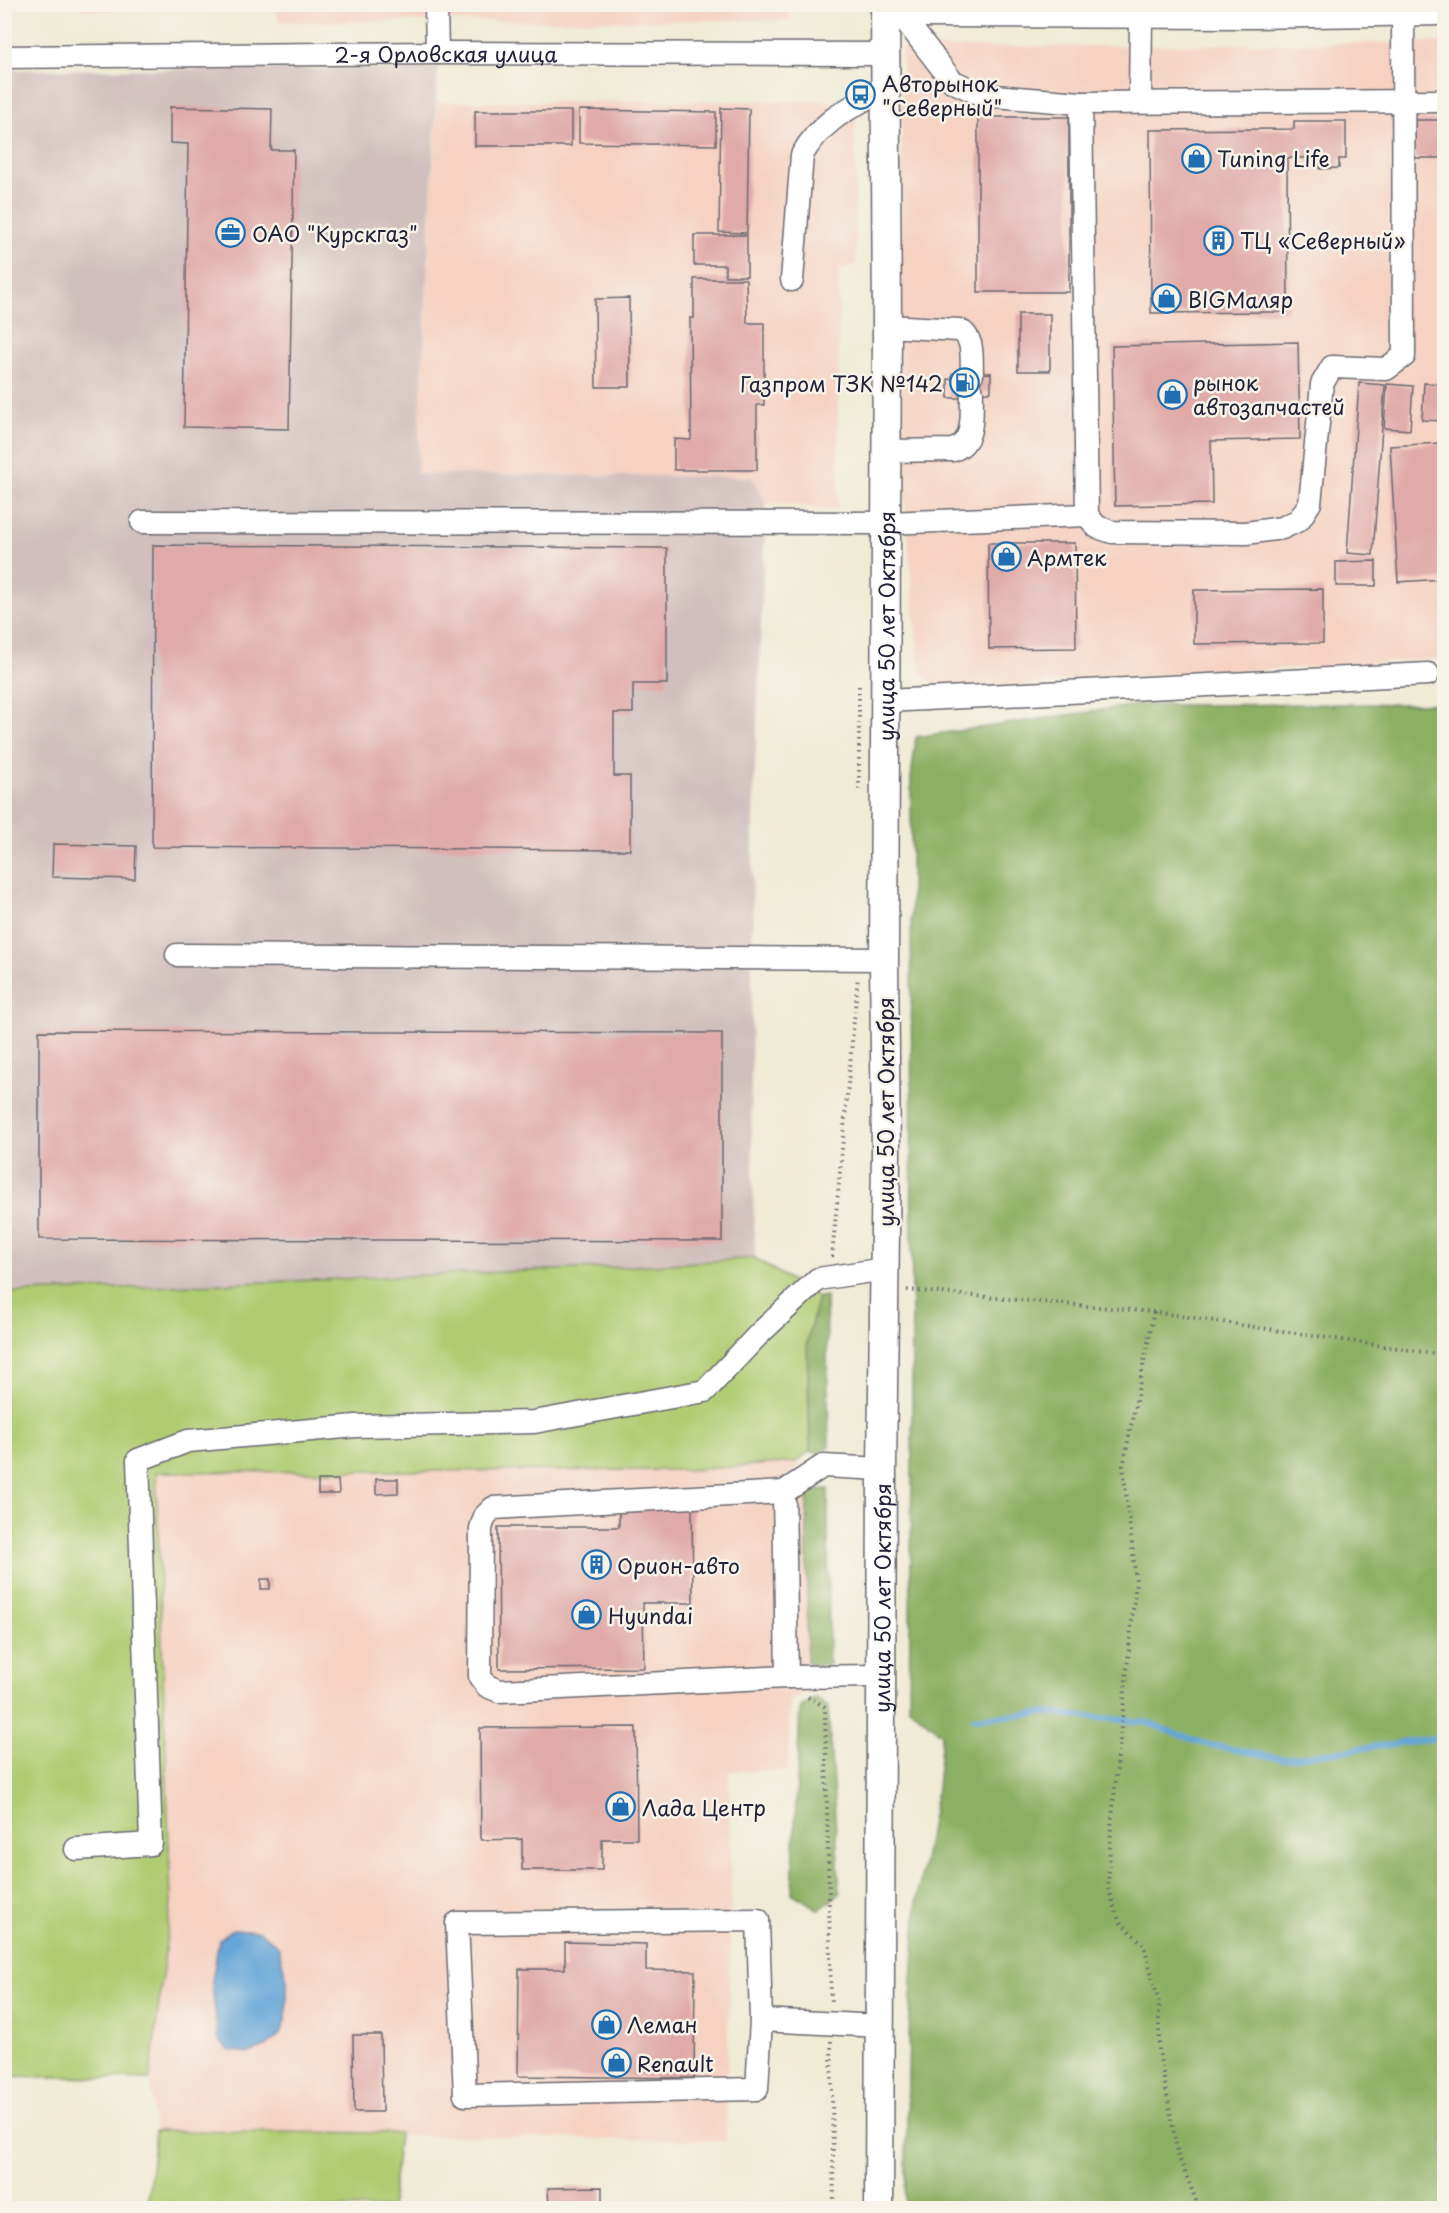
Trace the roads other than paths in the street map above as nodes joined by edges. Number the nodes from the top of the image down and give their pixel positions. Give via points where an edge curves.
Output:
1 (436, 4) edge
2 (891, 12) edge
3 (1403, 14) junction
4 (1444, 14) edge
5 (1141, 16) junction
6 (437, 53) junction
7 (887, 54) junction
8 (4, 57) edge
9 (887, 87) junction
10 (1444, 101) edge
11 (1081, 102) junction
12 (1140, 102) junction
13 (1403, 102) junction
14 (792, 279) dead end
15 (887, 326) junction
16 (886, 451) junction
17 (1088, 515) junction
18 (142, 522) dead end
19 (887, 523) junction
20 (1428, 674) dead end
21 (886, 701) junction
22 (177, 956) dead end
23 (884, 959) junction
24 (885, 1279) junction
25 (869, 1467) junction
26 (784, 1492) junction
27 (882, 1676) junction
28 (802, 1677) junction
29 (76, 1849) dead end
30 (761, 2020) junction
31 (880, 2026) junction
32 (879, 2208) edge

1 - 6 street
2 - 5 street
2 - 7 main road, улица 50 лет Октября
2 - 11 street via 952,81 982,95
3 - 4 street
3 - 5 street
3 - 13 street
5 - 12 street
6 - 7 street, 2-я Орловская улица
6 - 8 street, 2-я Орловская улица
7 - 9 main road, улица 50 лет Октября
9 - 14 street via 826,123 802,155
9 - 15 main road, улица 50 лет Октября
10 - 13 street
11 - 12 street
11 - 17 street
12 - 13 street
13 - 17 street via 1404,356 1386,369 1332,367 1322,384 1310,503 1299,520 1282,528 1246,532 1112,532 1097,527
15 - 16 main road, улица 50 лет Октября
15 - 16 street via 965,333 969,338 972,383 970,436 962,447
16 - 19 main road, улица 50 лет Октября
17 - 19 street
18 - 19 street
19 - 21 main road, улица 50 лет Октября
20 - 21 street
21 - 23 main road, улица 50 лет Октября
22 - 23 street
23 - 24 main road, улица 50 лет Октября
24 - 25 main road, улица 50 лет Октября
24 - 29 street via 818,1279 705,1391 534,1422 356,1426 188,1441 138,1460 151,1844
25 - 26 street via 823,1466
25 - 27 main road, улица 50 лет Октября
26 - 28 street
26 - 28 street via 493,1508 481,1528 480,1677 487,1686 499,1690
27 - 28 street
27 - 31 main road, улица 50 лет Октября
30 - 30 street via 758,1920 457,1923 465,2095 757,2089
30 - 31 street
31 - 32 main road, улица 50 лет Октября

